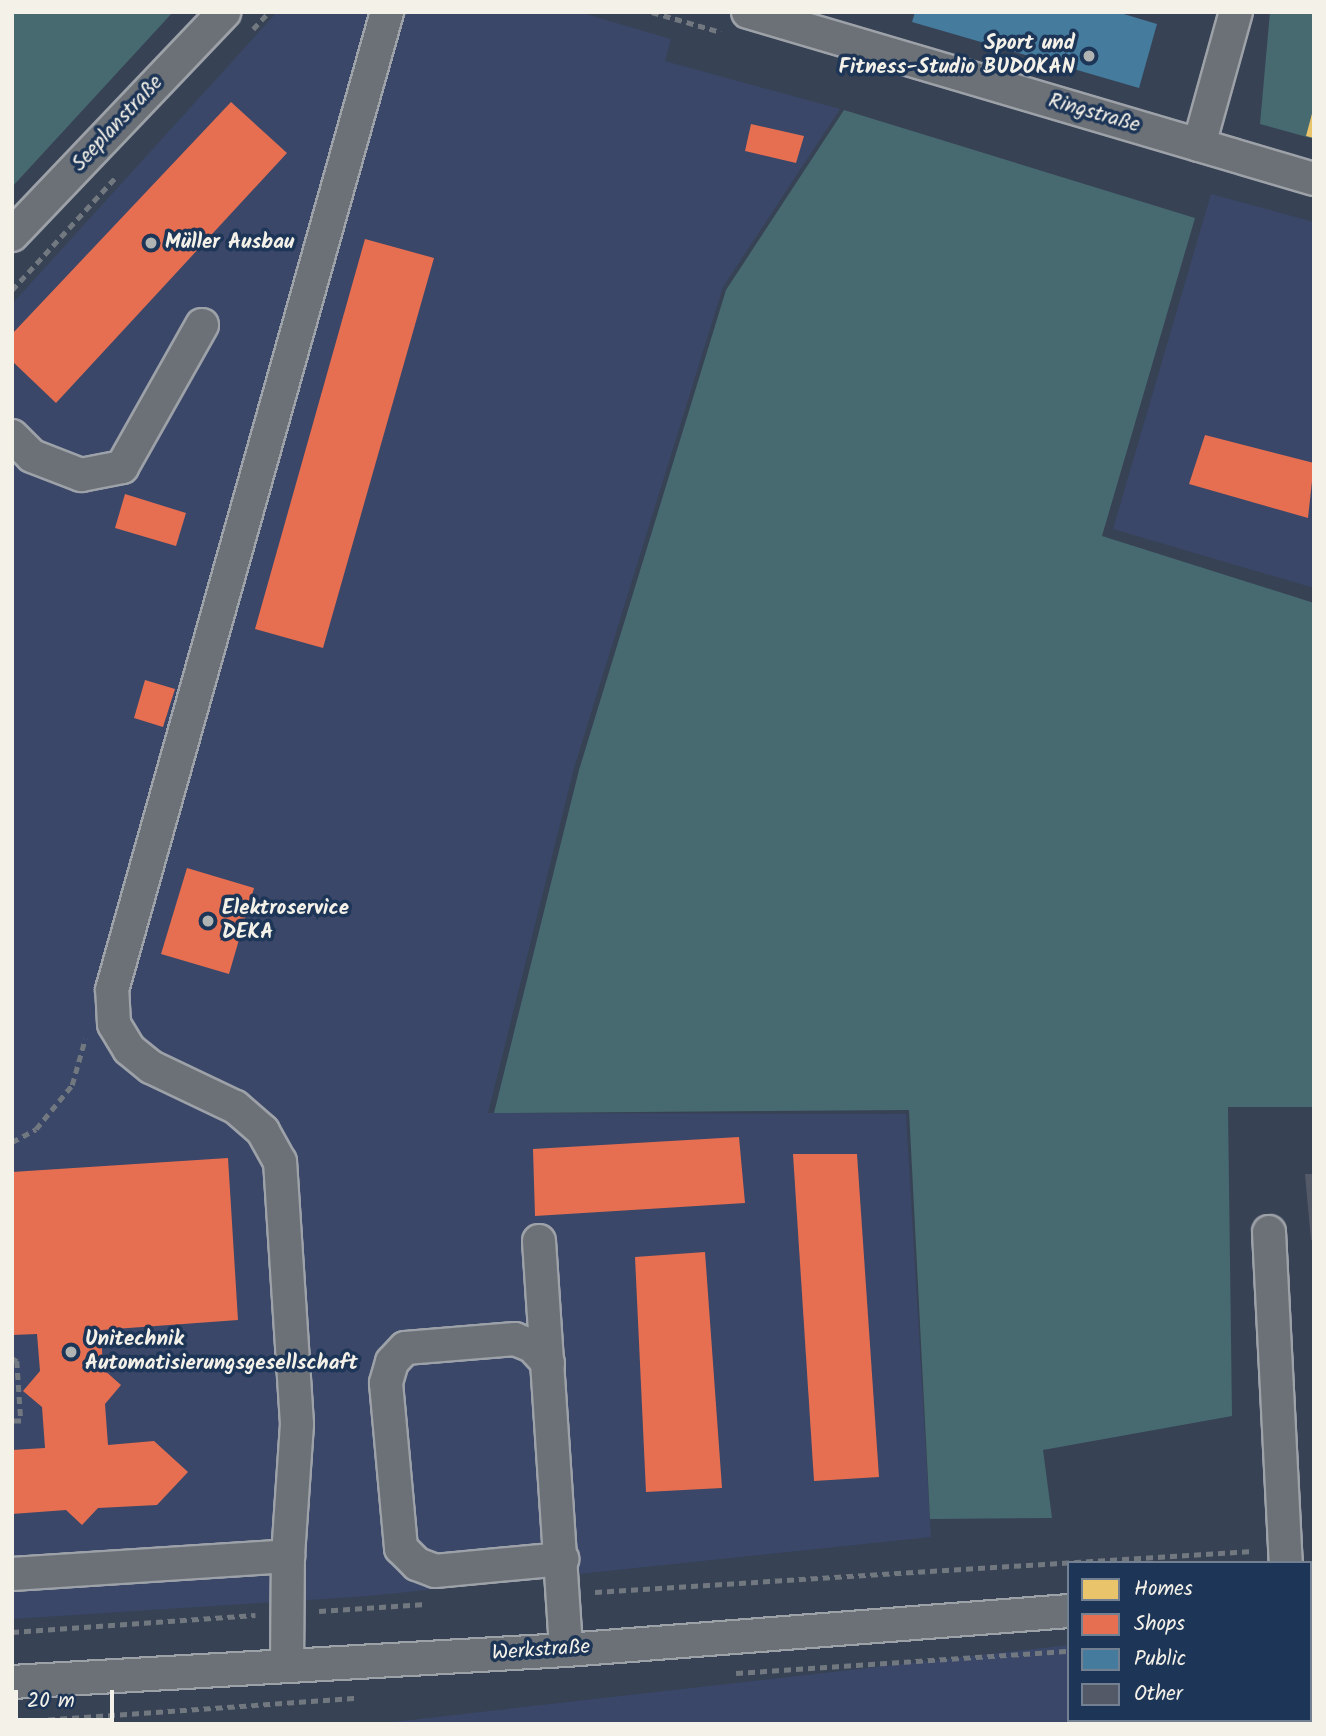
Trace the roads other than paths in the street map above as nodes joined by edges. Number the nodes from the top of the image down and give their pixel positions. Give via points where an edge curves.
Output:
1 (224, 12) edge
2 (387, 12) edge
3 (748, 12) edge
4 (1236, 12) edge
5 (1199, 145) junction
6 (1314, 179) edge
7 (12, 235) edge
8 (202, 325) dead end
9 (12, 436) edge
10 (1269, 1232) dead end
11 (539, 1241) dead end
12 (548, 1363) junction
13 (288, 1556) junction
14 (1286, 1556) edge
15 (562, 1559) junction
16 (12, 1574) edge
17 (1067, 1611) edge
18 (566, 1650) junction
19 (287, 1666) junction
20 (12, 1682) edge

1 - 7 street, Seeplanstraße
2 - 13 street via 111,990 114,1024 129,1049 151,1068 235,1107 263,1131 280,1163 297,1424
3 - 5 street, Ringstraße
4 - 5 street
5 - 6 street, Ringstraße
8 - 9 street via 122,467 81,475 32,456
10 - 14 street
11 - 12 street
12 - 15 street
12 - 15 street via 532,1346 515,1339 405,1348 392,1362 386,1383 401,1548 417,1564 435,1571
13 - 16 street
13 - 19 street
15 - 18 street
17 - 18 street, Werkstraße
18 - 19 street, Werkstraße
19 - 20 street, Werkstraße

